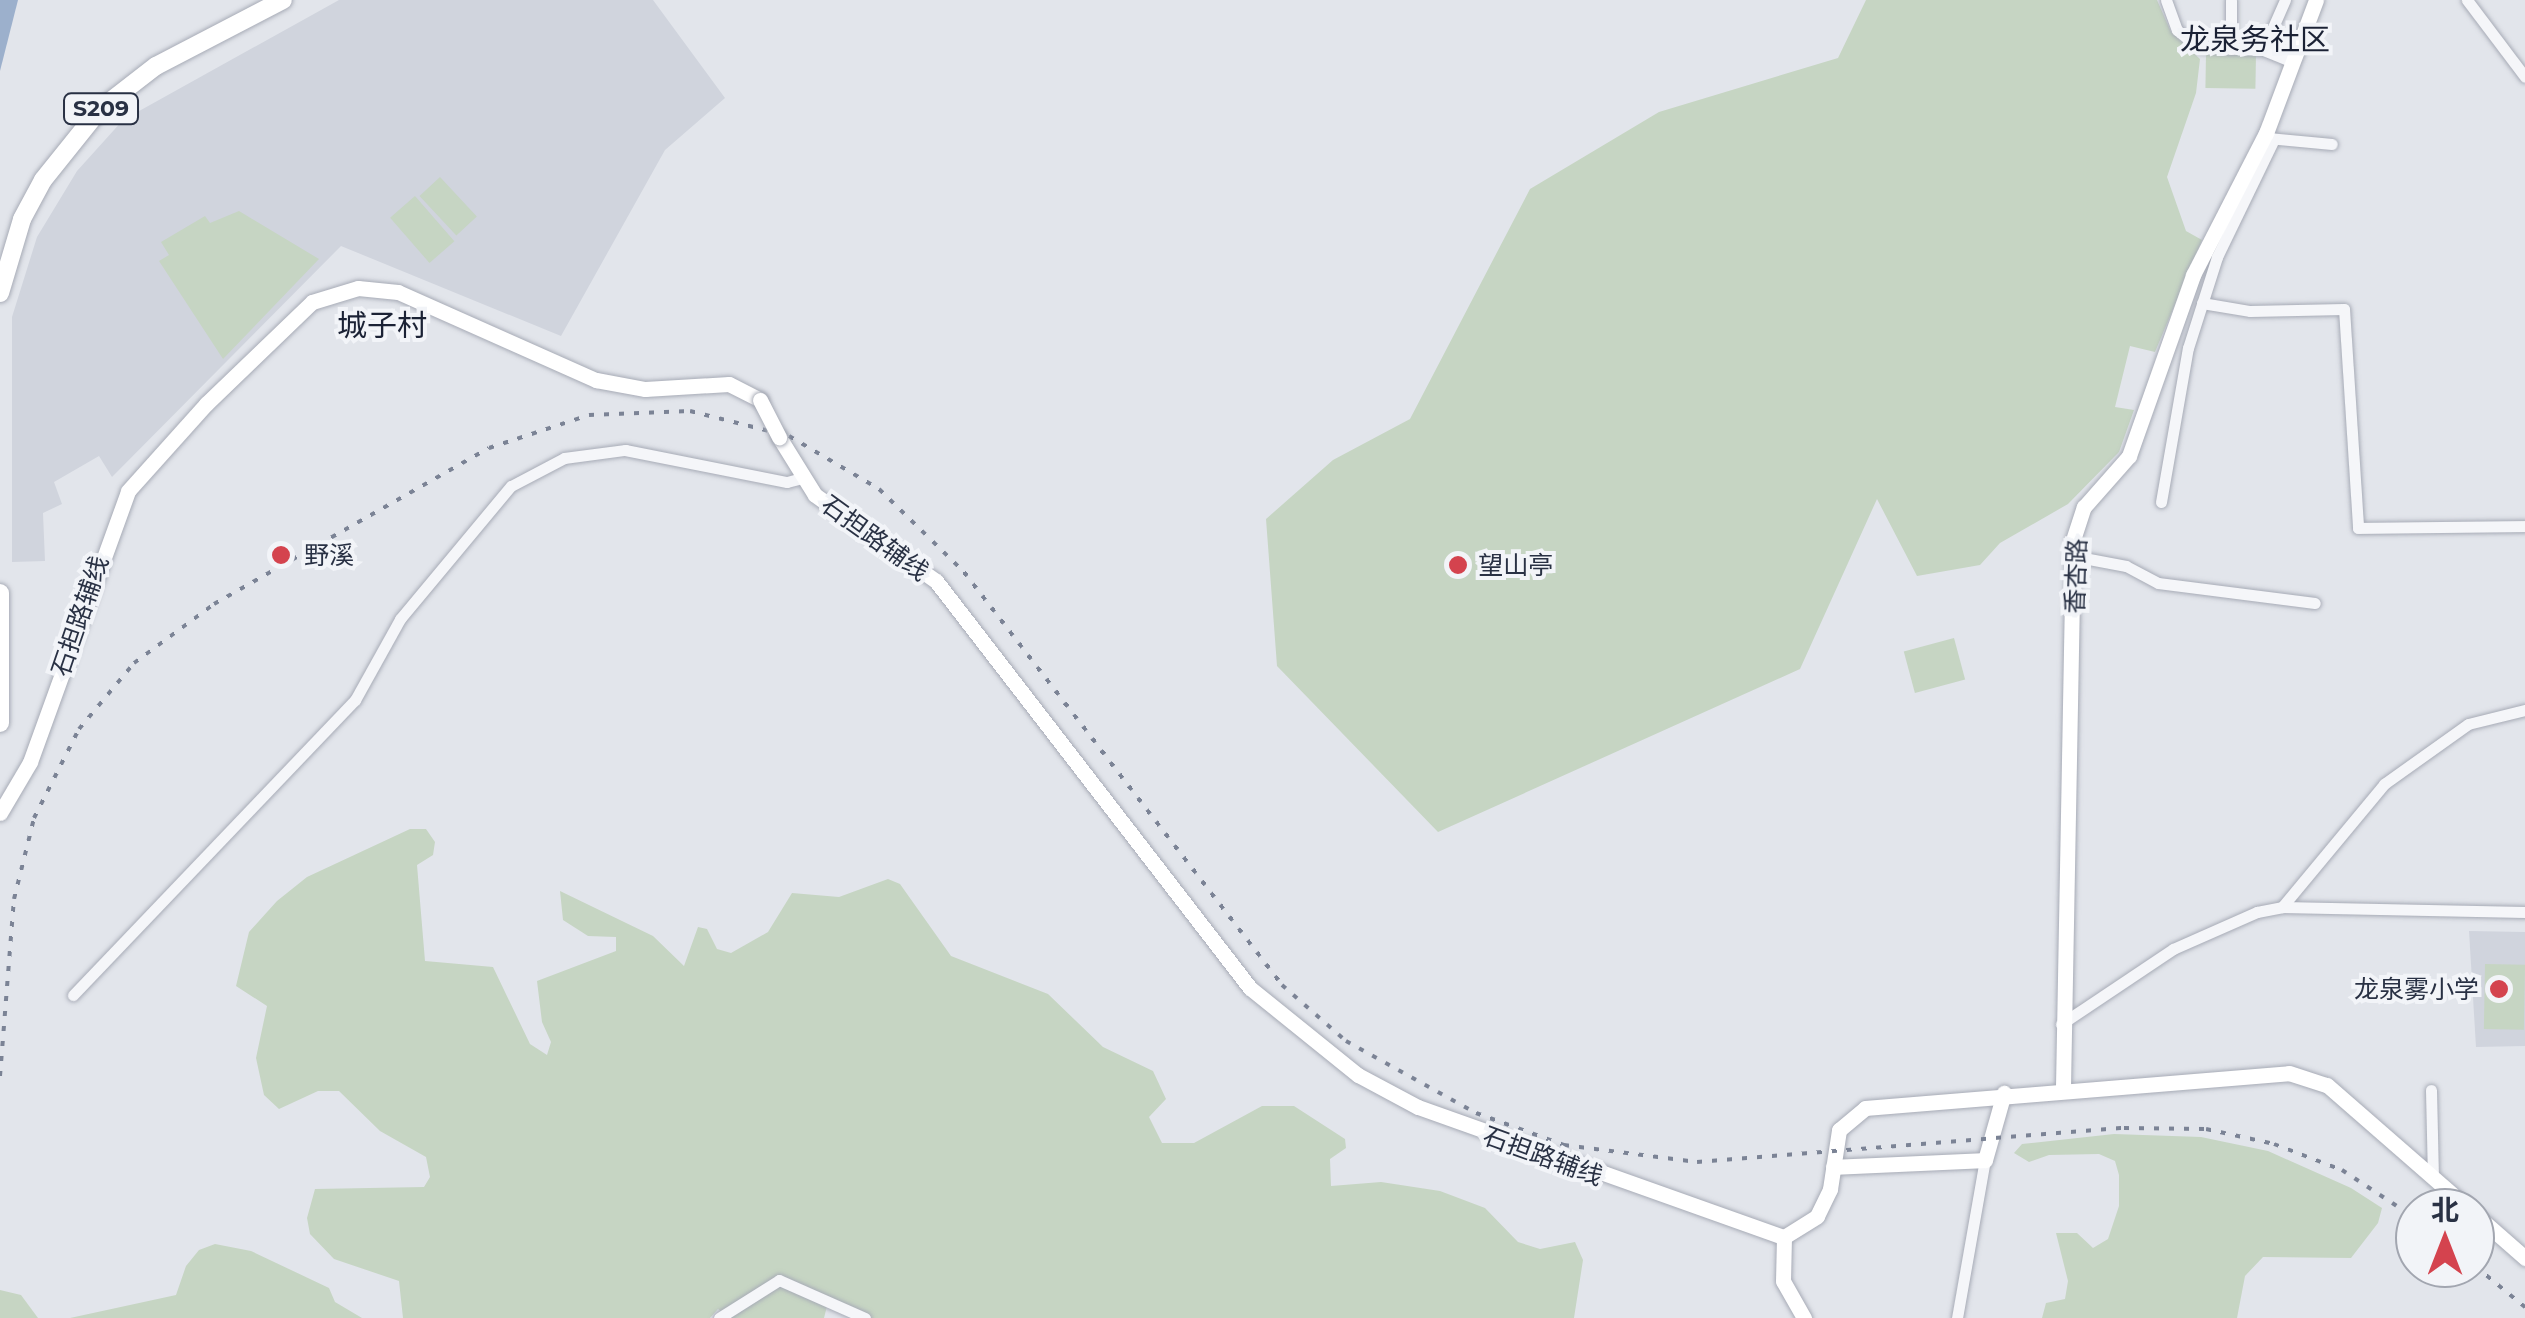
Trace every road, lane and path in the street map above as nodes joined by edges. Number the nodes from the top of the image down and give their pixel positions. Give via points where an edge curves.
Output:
1 (283, 0) edge
2 (2166, 0) edge
3 (2232, 0) edge
4 (2285, 0) edge
5 (2316, 0) edge
6 (2467, 0) edge
7 (2232, 49) junction
8 (2262, 50) junction
9 (2293, 62) junction
10 (2525, 77) edge
11 (2269, 138) junction
12 (2332, 144) dead end
13 (0, 293) edge
14 (2202, 303) junction
15 (802, 478) junction
16 (2161, 502) dead end
17 (2525, 526) edge
18 (2073, 556) junction
19 (0, 593) edge
20 (2315, 602) dead end
21 (2525, 710) edge
22 (0, 724) edge
23 (0, 813) edge
24 (2282, 907) junction
25 (2525, 912) edge
26 (73, 996) dead end
27 (2062, 1024) junction
28 (2062, 1087) junction
29 (2430, 1090) dead end
30 (2004, 1092) junction
31 (1985, 1160) junction
32 (1833, 1167) junction
33 (2434, 1178) junction
34 (2445, 1188) edge
35 (2495, 1232) edge
36 (1784, 1237) junction
37 (2525, 1258) edge
38 (719, 1318) edge
39 (865, 1318) edge
40 (1804, 1318) edge
41 (1957, 1318) edge

1 - 13 main road, S209 via 156,66 99,110 22,219
2 - 7 street via 2177,30 2198,48
3 - 7 street
4 - 8 street
5 - 9 main road, 香杏路
6 - 10 street
7 - 8 street
8 - 9 street
9 - 11 main road, 香杏路
11 - 12 street
11 - 14 street
11 - 18 main road, 香杏路 via 2193,276 2129,456 2084,508
14 - 16 street via 2164,459
14 - 17 street via 2250,311 2344,310 2358,528
15 - 23 main road, 石担路辅线, bridge via 760,400 728,384 645,389 596,380 398,292 358,288 312,302 128,491 26,772
15 - 26 street via 787,482 625,450 564,458 511,486 400,619 355,700
15 - 36 main road, 石担路辅线 via 815,495 936,581 1200,928 1250,988 1308,1038 1358,1074 1474,1130
18 - 20 street via 2126,566 2158,583
18 - 27 main road, 香杏路 via 2075,687
19 - 22 main road
21 - 24 street via 2468,724 2384,784
24 - 25 street
24 - 27 street via 2173,949
27 - 28 main road, 香杏路
28 - 30 main road
28 - 33 main road via 2261,1073 2309,1076
29 - 33 street
30 - 31 main road
30 - 32 main road via 1865,1108 1839,1130
31 - 32 main road
31 - 41 street
32 - 36 main road via 1816,1216
33 - 34 main road
35 - 37 main road
36 - 40 main road via 1784,1282
38 - 39 street via 779,1280

